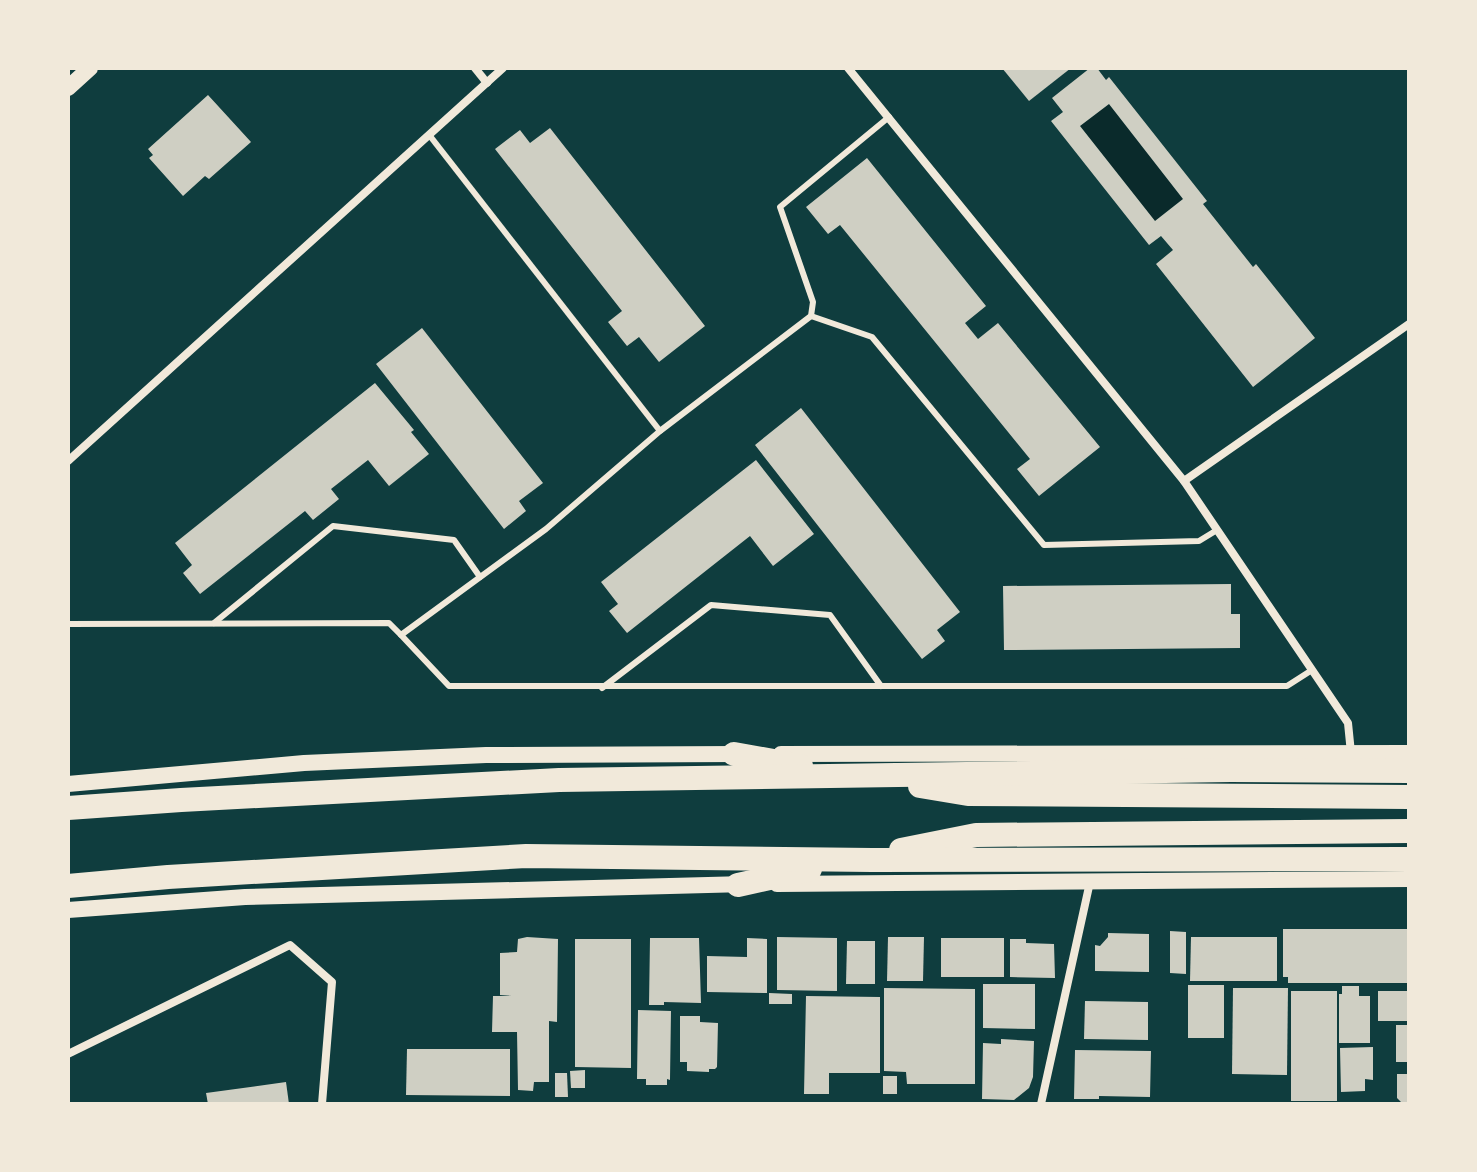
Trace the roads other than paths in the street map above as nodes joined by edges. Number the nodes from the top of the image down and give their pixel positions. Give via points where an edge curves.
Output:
1 (90, 68) edge
2 (475, 68) edge
3 (503, 68) edge
4 (848, 68) edge
5 (487, 83) junction
6 (68, 88) edge
7 (889, 117) junction
8 (430, 136) junction
9 (811, 316) junction
10 (1409, 324) edge
11 (660, 431) junction
12 (68, 461) edge
13 (1184, 481) junction
14 (1217, 530) junction
15 (480, 577) junction
16 (214, 623) junction
17 (68, 624) edge
18 (401, 635) junction
19 (1312, 670) junction
20 (881, 686) junction
21 (602, 688) junction
22 (1409, 753) edge
23 (734, 754) junction
24 (1351, 754) junction
25 (1409, 771) edge
26 (68, 784) edge
27 (1409, 797) edge
28 (68, 808) edge
29 (1409, 831) edge
30 (1409, 859) edge
31 (1409, 879) edge
32 (1090, 881) junction
33 (738, 885) junction
34 (68, 886) edge
35 (68, 910) edge
36 (68, 1054) edge
37 (322, 1104) edge
38 (1041, 1104) edge

1 - 6 main road
2 - 5 street
3 - 5 street
4 - 7 street
5 - 8 street
7 - 9 lane via 780,207 813,302
7 - 13 street
8 - 11 lane
8 - 12 street
9 - 11 lane
9 - 14 lane via 872,337 1044,545 1199,541
10 - 13 street
11 - 15 lane via 546,529
13 - 14 street
14 - 19 street
15 - 16 lane via 454,540 333,526
15 - 18 lane
16 - 17 lane
16 - 18 lane via 389,623
18 - 21 lane via 449,686
19 - 20 lane via 1287,686
19 - 24 street via 1348,723
20 - 21 lane
20 - 21 lane via 830,615 711,605
22 - 24 main road
23 - 24 main road
23 - 26 main road via 486,755
23 - 27 highway via 968,794
25 - 28 highway via 559,780
29 - 33 highway via 976,835
30 - 34 highway via 526,856
31 - 32 main road
32 - 33 main road
32 - 38 street
33 - 35 main road via 260,896
36 - 37 street via 290,945 332,982

